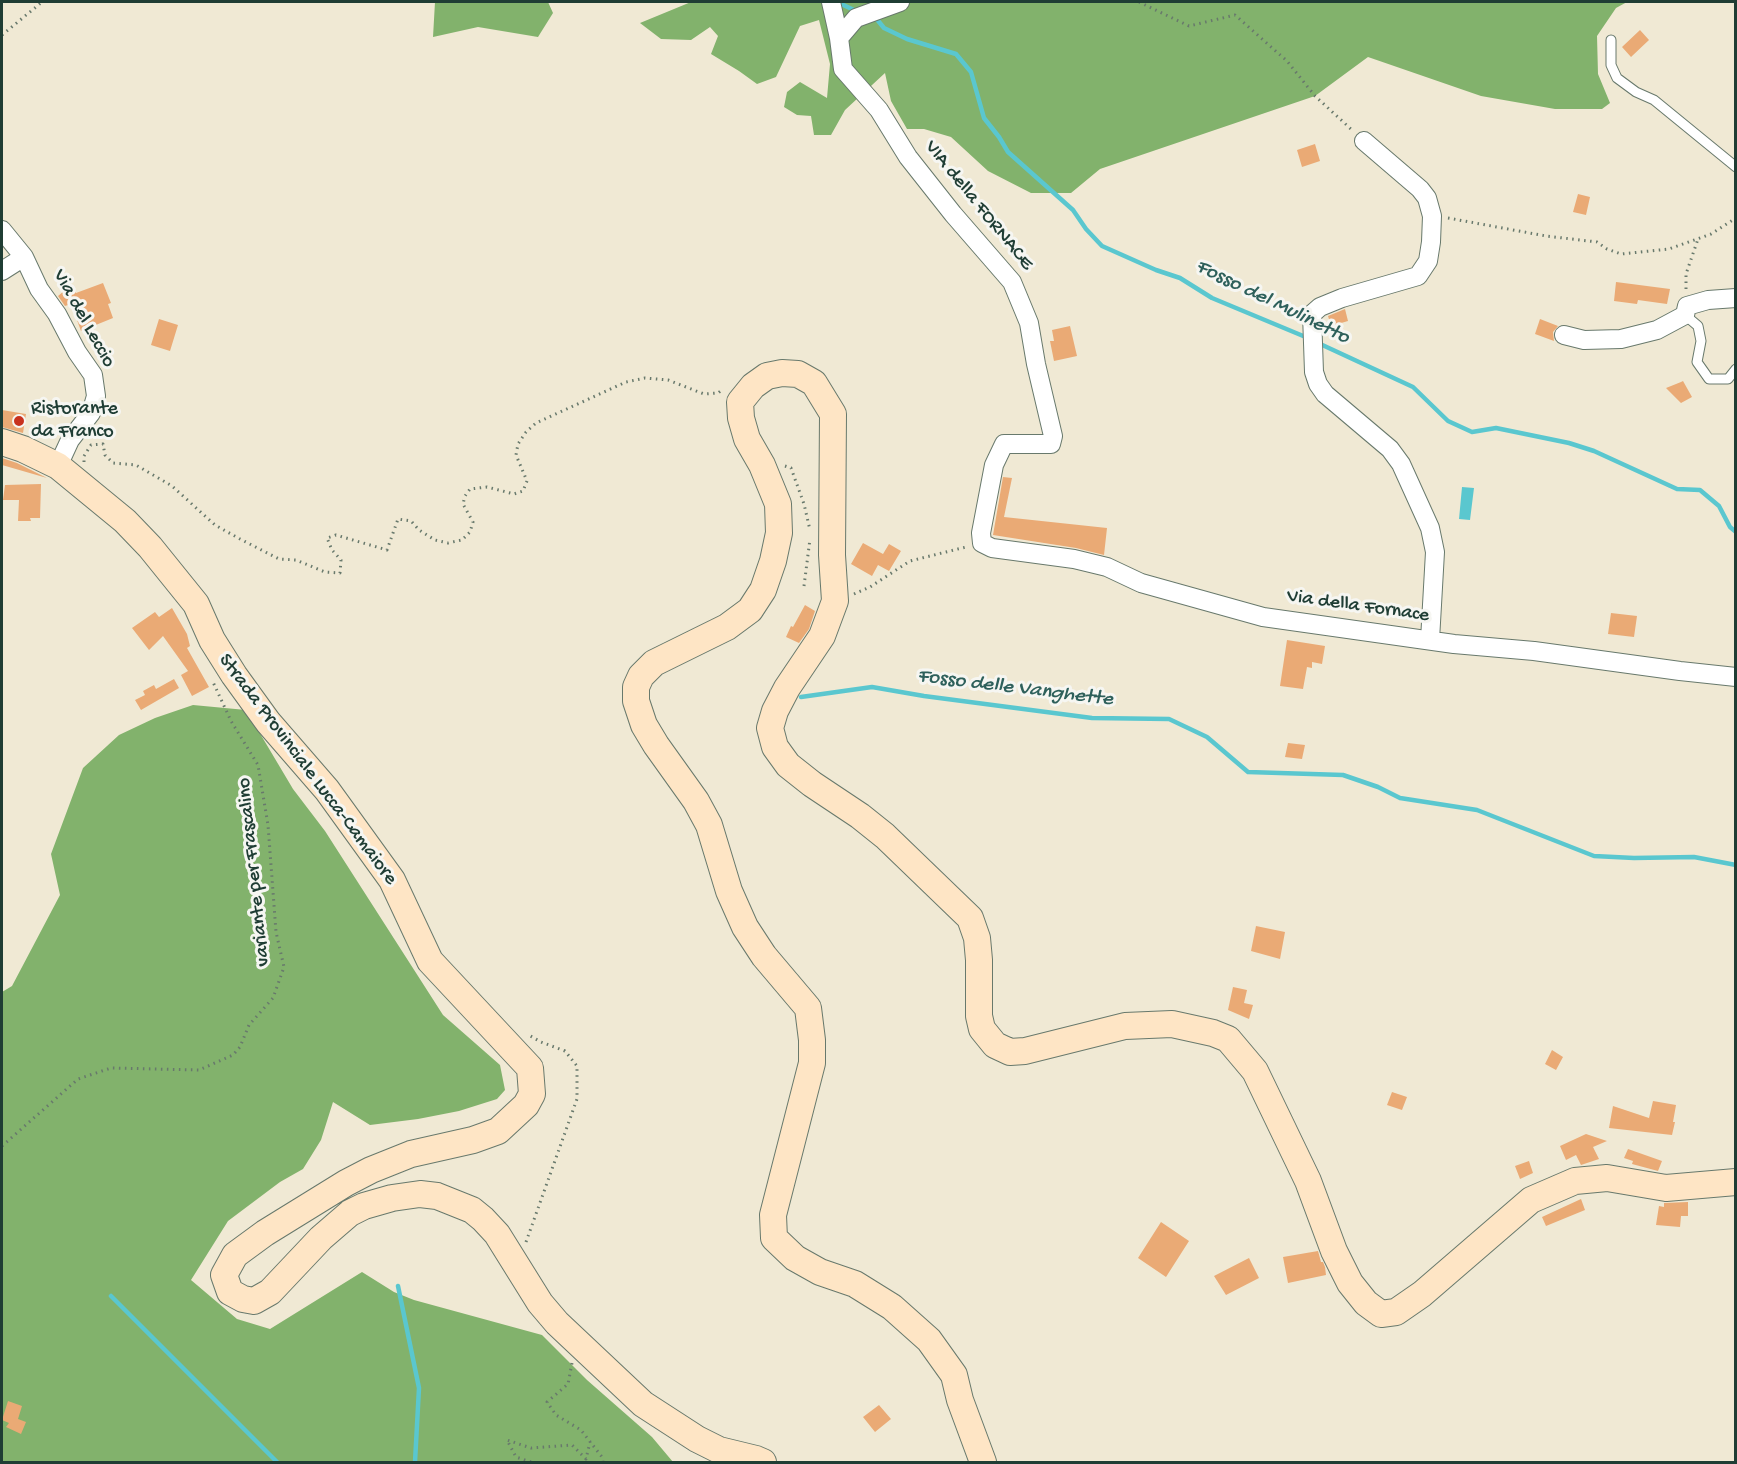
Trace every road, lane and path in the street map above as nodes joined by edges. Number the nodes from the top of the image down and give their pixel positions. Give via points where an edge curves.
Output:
1 (42, 2) edge
2 (900, 2) edge
3 (1139, 2) edge
4 (831, 4) edge
5 (2, 35) edge
6 (839, 38) junction
7 (1611, 40) dead end
8 (1364, 141) joint
9 (1736, 166) edge
10 (1432, 216) junction
11 (1736, 218) edge
12 (2, 230) edge
13 (1698, 239) junction
14 (24, 256) junction
15 (2, 271) edge
16 (1736, 298) edge
17 (1686, 310) junction
18 (1564, 335) dead end
19 (1736, 369) edge
20 (727, 386) dead end
21 (2, 442) edge
22 (91, 445) dead end
23 (58, 466) junction
24 (982, 543) junction
25 (835, 601) junction
26 (1431, 640) junction
27 (210, 676) dead end
28 (1736, 677) edge
29 (2, 1146) edge
30 (1736, 1182) edge
31 (576, 1341) junction
32 (590, 1442) junction
33 (531, 1462) edge
34 (603, 1462) edge
35 (763, 1462) edge
36 (983, 1462) edge

1 - 5 path
2 - 6 street via 856,18
3 - 8 path via 1189,26 1235,15 1287,61 1315,96
4 - 6 street, VIA della FORNACE
6 - 24 street, VIA della FORNACE via 843,69 879,110 908,157 953,214 1012,282 1029,323 1053,436 1051,444 1004,444 994,465
7 - 9 lane via 1611,65 1617,78 1654,100
8 - 10 street via 1420,189
10 - 13 path via 1597,242 1621,254 1669,249
10 - 26 street via 1428,261 1418,276 1372,288 1320,307 1312,314 1318,384 1390,449 1401,464 1430,528 1435,552
11 - 13 path
12 - 14 street, Via del Leccio
13 - 17 path via 1686,274
14 - 15 street
14 - 23 street, Via del Leccio via 39,289 93,375 96,396 91,413 70,440
16 - 17 street via 1708,300
17 - 18 street via 1657,330 1621,339 1584,340
17 - 19 lane via 1698,326 1701,341 1697,362 1709,378 1728,379
20 - 22 path via 718,393 704,394 668,380 645,378 626,382 536,423 518,444 516,455 527,481 523,491 514,494 487,487 470,489 463,504 473,522 462,540 435,540 411,521 398,519 387,550 336,535 327,538 341,560 340,573 279,559 240,539 215,525 172,486 136,465 113,463 105,455 103,444
21 - 23 main road, Strada Provinciale Lucca-Camaiore
23 - 31 main road, Strada Provinciale Lucca-Camaiore via 125,521 196,604 234,675 268,722 327,790 392,880 430,961 530,1068 532,1094 526,1105 498,1131 411,1154 346,1183 235,1255 224,1275 230,1292 254,1301 270,1292 321,1238 364,1206 420,1194 437,1196 472,1210 483,1219 497,1234 540,1303
24 - 25 path via 910,561 870,587
24 - 26 street, Via della Fornace via 992,548 1107,567 1141,583 1263,617
25 - 30 main road via 822,636 775,711 770,728 775,747 788,765 885,836 970,918 977,938 982,1029 995,1045 1010,1052 1125,1026 1172,1024 1228,1039 1255,1071 1308,1181 1350,1283 1366,1303 1382,1314 1396,1312 1422,1294 1531,1200 1575,1181 1607,1178 1666,1188
25 - 36 main road via 833,414 814,383 798,374 767,376 740,402 747,439 778,504 779,532 763,590 750,610 727,627 654,663 638,681 636,701 650,735 709,825 729,891 745,927 808,1008 812,1063 773,1215 774,1238 795,1258 855,1284 892,1307 929,1340 954,1375
26 - 28 street, Via della Fornace
27 - 29 path, variante per Frascalino via 258,765 268,825 276,933 284,967 273,998 249,1025 233,1055 199,1070 111,1068 78,1079
31 - 32 path via 568,1384 547,1402 556,1415 581,1430
31 - 35 main road, Strada Provinciale Lucca-Camaiore via 644,1404 670,1422 719,1450
32 - 33 path via 586,1459 572,1445 531,1448 507,1440 516,1457
32 - 34 path

